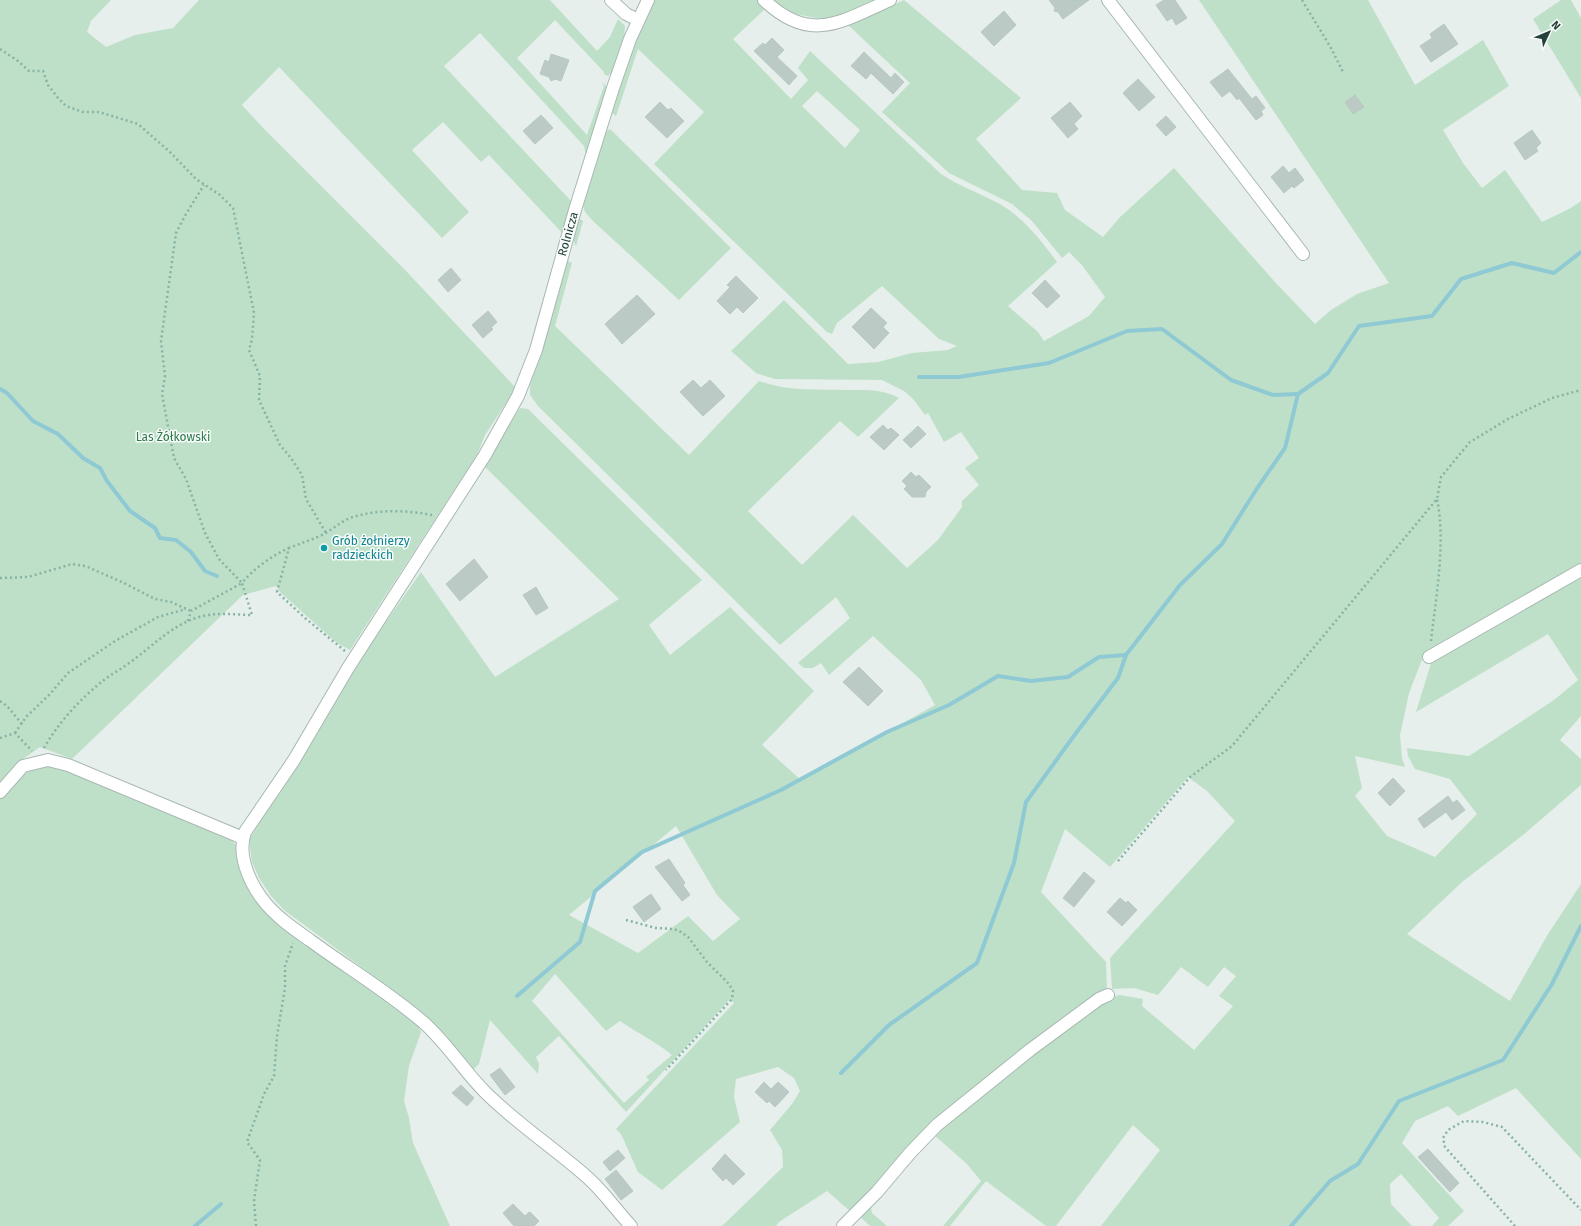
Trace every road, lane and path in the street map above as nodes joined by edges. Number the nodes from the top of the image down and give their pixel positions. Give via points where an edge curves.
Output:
1 (611, 0) edge
2 (648, 0) edge
3 (764, 0) edge
4 (890, 0) edge
5 (1108, 0) edge
6 (1302, 0) edge
7 (638, 20) junction
8 (0, 48) edge
9 (1342, 72) dead end
10 (204, 186) junction
11 (1303, 254) dead end
12 (1581, 390) edge
13 (1437, 499) junction
14 (445, 517) junction
15 (326, 533) junction
16 (289, 548) junction
17 (1581, 570) edge
18 (0, 578) edge
19 (242, 583) junction
20 (186, 609) junction
21 (191, 612) junction
22 (188, 621) junction
23 (1429, 657) joint
24 (354, 658) junction
25 (0, 701) edge
26 (22, 724) junction
27 (15, 733) junction
28 (0, 738) edge
29 (42, 762) junction
30 (0, 792) edge
31 (243, 838) junction
32 (1118, 861) dead end
33 (626, 920) dead end
34 (294, 929) junction
35 (1108, 995) dead end
36 (666, 1070) dead end
37 (1581, 1210) edge
38 (256, 1226) edge
39 (631, 1226) edge
40 (843, 1226) edge
41 (1515, 1226) edge

1 - 7 street via 626,14
2 - 7 street, Rolnicza
3 - 4 street via 790,20 819,26 844,20
5 - 11 street
6 - 9 path via 1331,48
7 - 14 street, Rolnicza via 613,88 577,203 536,350 518,396 480,463
8 - 10 path via 29,71 44,70 48,84 66,106 83,112 99,112 138,124
10 - 15 path via 220,195 233,208 254,312 249,350 260,376 259,400 280,445 302,476 306,499
10 - 19 path via 176,233 161,341 165,377 162,394 174,458 186,479 205,533 219,559
12 - 13 path via 1552,398 1508,419 1470,442 1441,477
13 - 23 path via 1440,514 1438,580
13 - 32 path via 1232,746 1190,777
14 - 15 path via 418,512 387,511 350,518
14 - 24 street, Rolnicza
15 - 16 path
16 - 19 path via 259,567
16 - 24 path via 277,592 339,648
17 - 23 street
18 - 20 path via 28,577 72,564 85,566 155,599 171,602
19 - 21 path
19 - 22 path via 252,615 214,614
20 - 21 path
20 - 26 path via 158,617 115,641 68,673
21 - 22 path
22 - 29 path via 166,633 95,687 54,732 41,753
24 - 31 street, Rolnicza via 294,760
25 - 26 path
26 - 27 path
27 - 28 path
27 - 29 path
29 - 30 street via 23,766
29 - 31 street via 48,760 68,764
31 - 34 street via 245,864 256,890 269,907
33 - 36 path via 681,932 733,991 732,999
34 - 38 path via 293,946 285,966 285,988 278,1026 274,1076 264,1094 248,1142 260,1160 254,1201
34 - 39 street via 380,988 423,1022 485,1092 588,1178
35 - 40 street via 1030,1050 937,1125
37 - 41 path via 1502,1127 1460,1122 1448,1130 1443,1138 1445,1147

